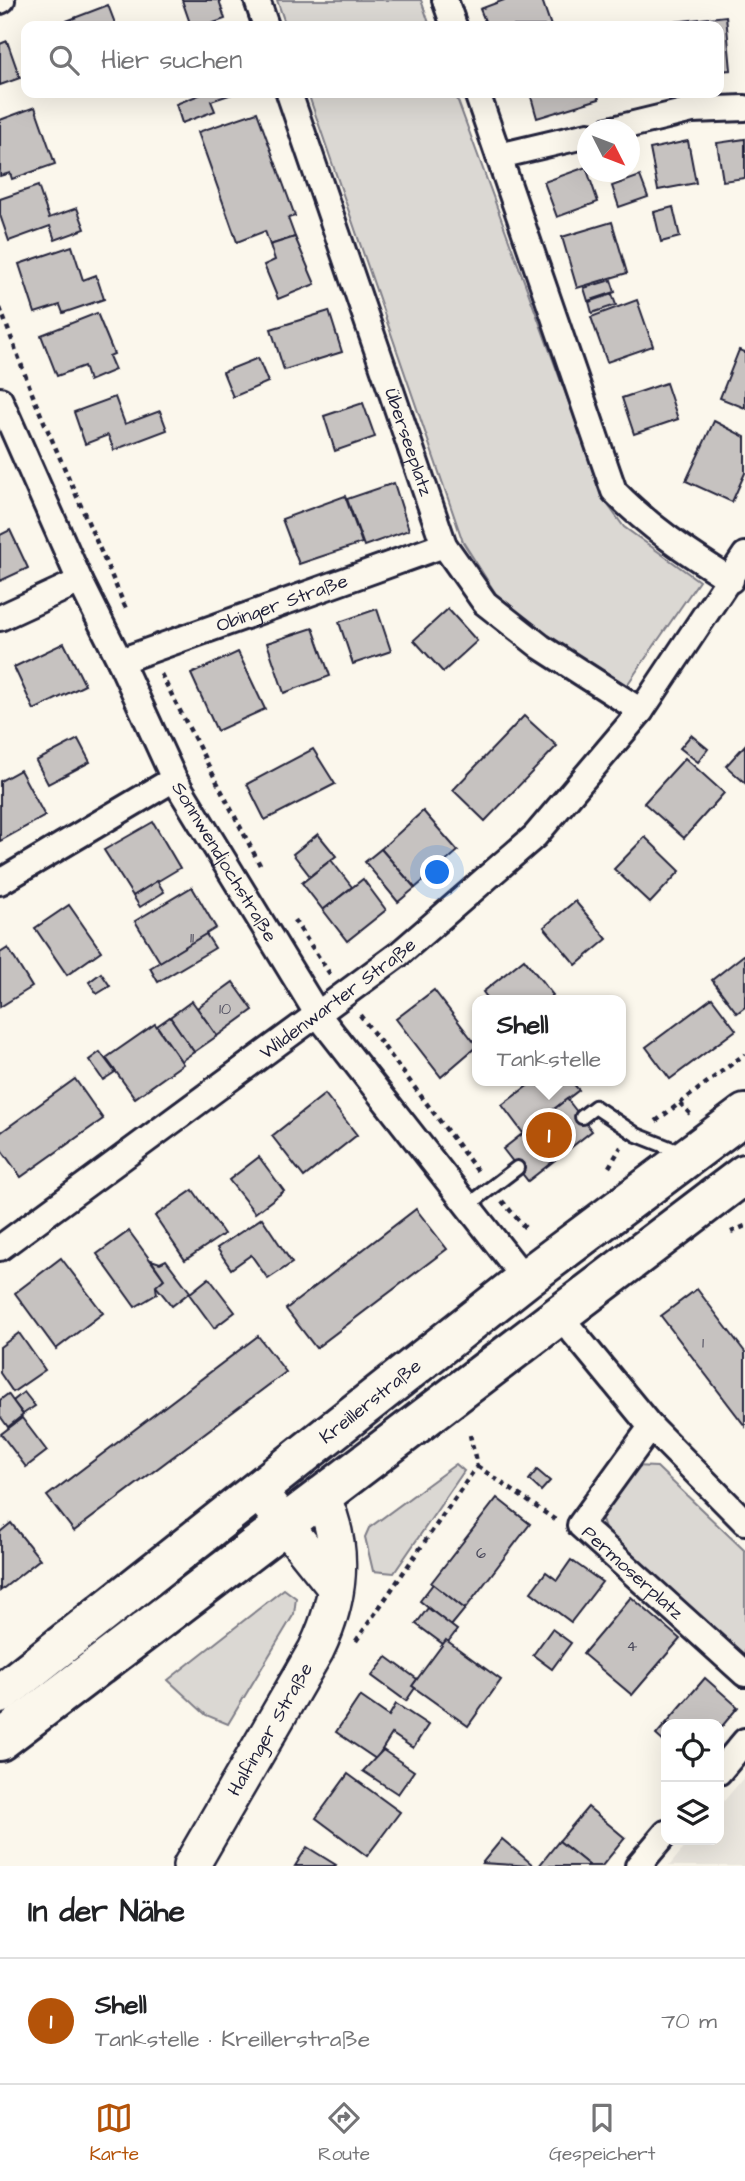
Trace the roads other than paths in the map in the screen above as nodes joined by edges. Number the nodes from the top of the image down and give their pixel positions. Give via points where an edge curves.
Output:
1 (257, 0) edge
2 (445, 0) edge
3 (264, 21) edge
4 (452, 21) edge
5 (291, 98) edge
6 (479, 98) edge
7 (745, 108) edge
8 (640, 123) edge
9 (577, 137) edge
10 (499, 156) junction
11 (0, 400) edge
12 (444, 545) junction
13 (745, 555) edge
14 (731, 580) junction
15 (80, 581) junction
16 (0, 618) edge
17 (120, 661) junction
18 (641, 711) junction
19 (174, 779) junction
20 (0, 882) edge
21 (318, 1015) junction
22 (745, 1114) edge
23 (582, 1117) dead end
24 (683, 1160) junction
25 (517, 1168) dead end
26 (745, 1174) edge
27 (466, 1207) junction
28 (0, 1248) edge
29 (526, 1279) junction
30 (559, 1315) junction
31 (651, 1427) junction
32 (258, 1492) junction
33 (321, 1495) junction
34 (745, 1522) edge
35 (283, 1524) junction
36 (335, 1587) junction
37 (745, 1674) edge
38 (0, 1694) edge
39 (0, 1741) edge
40 (745, 1741) edge
41 (724, 1766) edge
42 (661, 1839) edge
43 (191, 1866) edge
44 (638, 1866) edge

1 - 3 street
2 - 4 street
5 - 12 street, Überseeplatz
6 - 10 street
7 - 8 street via 692,110
9 - 10 street
10 - 14 street via 614,491 677,547
11 - 15 street, Sonnwendjochstraße
12 - 17 street, Obinger Straße
12 - 18 street, Überseeplatz via 485,603 541,647
13 - 14 street, Wildenwarter Straße
14 - 18 street, Wildenwarter Straße
15 - 16 street
15 - 17 street, Sonnwendjochstraße
17 - 19 street, Sonnwendjochstraße
18 - 21 street, Wildenwarter Straße via 535,836 399,954
19 - 20 street
19 - 21 street, Sonnwendjochstraße
21 - 27 street, Sonnwendjochstraße
21 - 28 street, Wildenwarter Straße
22 - 24 main road, Kreillerstraße
23 - 24 lane via 594,1107 637,1135 670,1148
24 - 29 main road, Kreillerstraße
25 - 27 lane
26 - 30 main road
27 - 29 street, Sonnwendjochstraße
29 - 32 main road, Kreillerstraße
30 - 31 street
30 - 33 main road
31 - 34 street
31 - 37 street, Permoserplatz via 580,1525
32 - 35 street
32 - 38 main road, Kreillerstraße
33 - 35 main road
33 - 36 street, Halfinger Straße via 338,1539
35 - 36 street
35 - 39 main road
36 - 43 street, Halfinger Straße via 330,1619 316,1650
40 - 41 street
42 - 44 street

